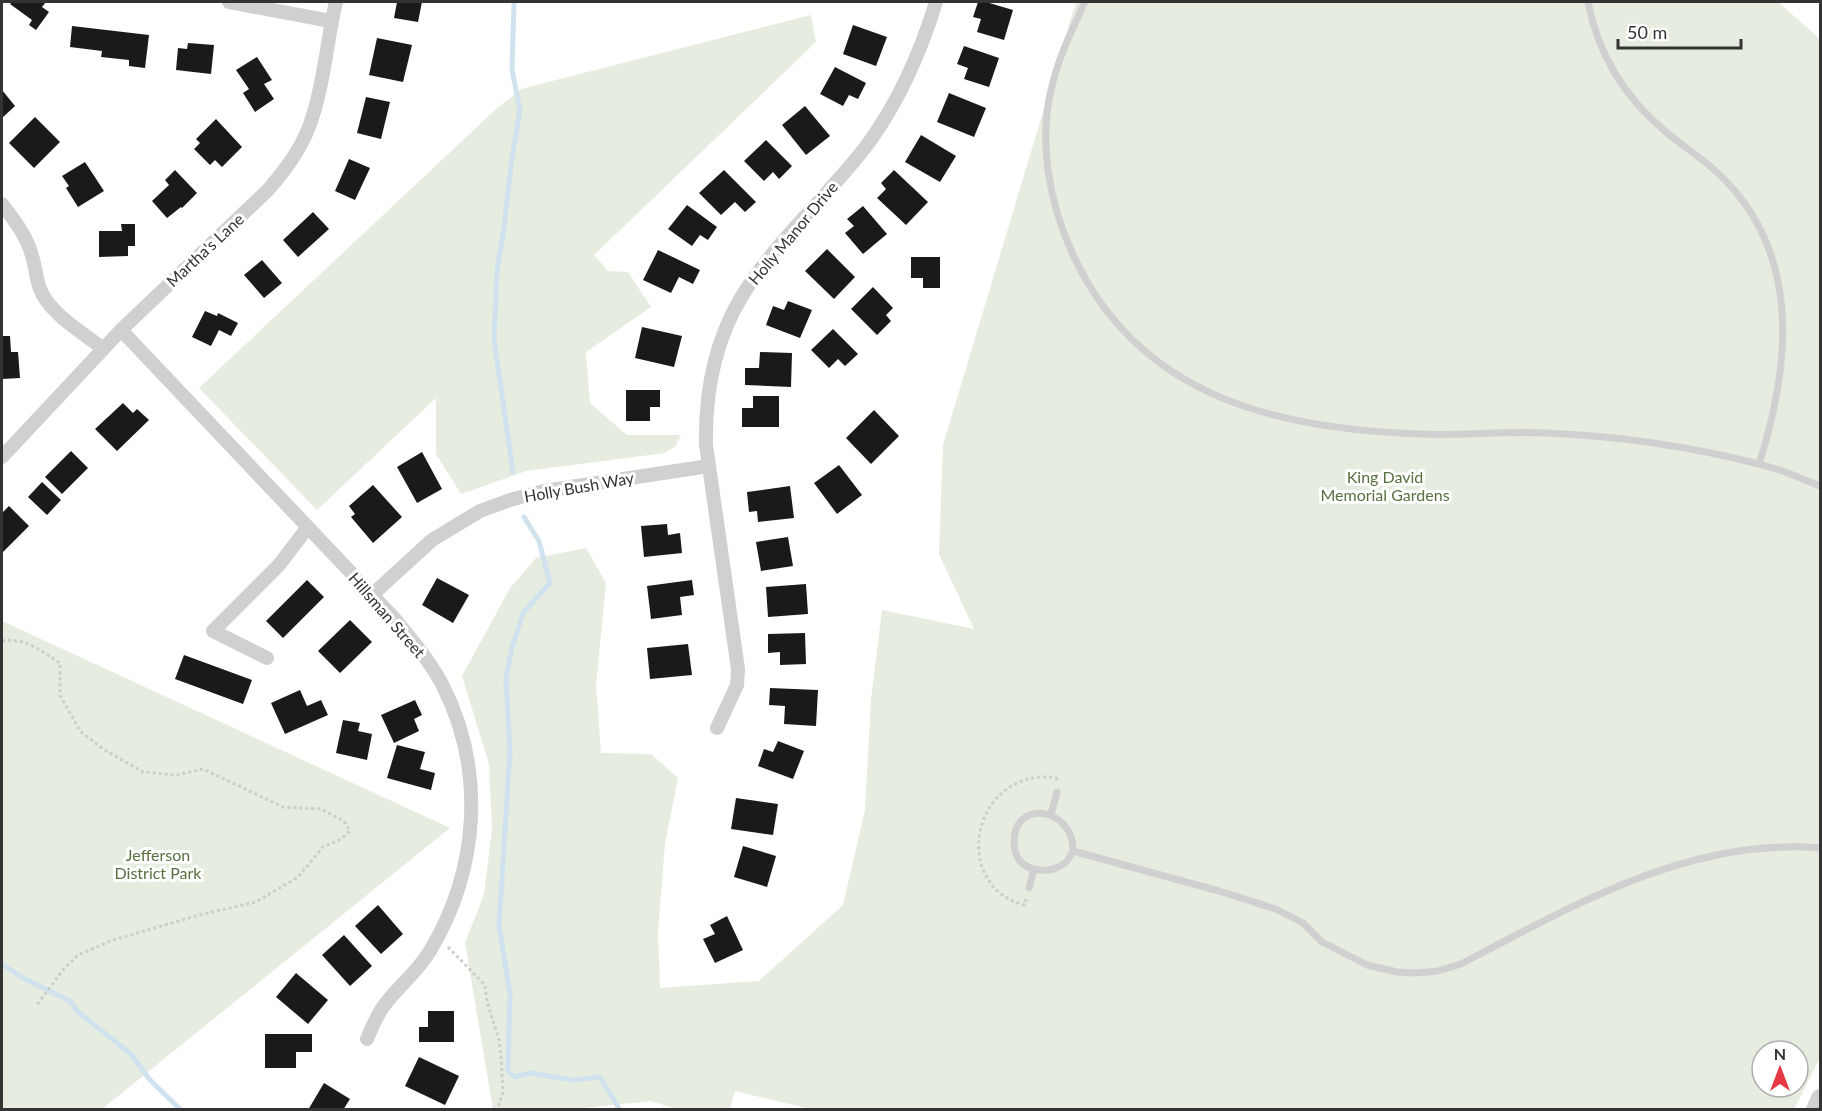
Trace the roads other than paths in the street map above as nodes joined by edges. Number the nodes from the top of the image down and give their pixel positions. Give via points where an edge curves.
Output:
1 (230, 2) edge
2 (336, 2) edge
3 (936, 2) edge
4 (1085, 2) edge
5 (1588, 2) edge
6 (331, 21) junction
7 (2, 204) edge
8 (121, 330) junction
9 (103, 349) junction
10 (2, 457) edge
11 (1759, 464) junction
12 (709, 466) junction
13 (1821, 486) edge
14 (308, 527) junction
15 (372, 595) junction
16 (267, 658) dead end
17 (717, 728) dead end
18 (1057, 792) dead end
19 (1051, 814) junction
20 (1821, 848) edge
21 (1073, 851) junction
22 (1034, 869) junction
23 (1029, 888) dead end
24 (367, 1040) dead end
25 (1821, 1098) edge
26 (1815, 1110) edge

1 - 6 street
2 - 6 street, Martha's Lane
3 - 12 street, Holly Manor Drive via 909,74 870,141 760,270 726,326 709,383 705,416
4 - 11 lane via 1055,74 1047,114 1048,172 1059,219 1081,272 1117,324 1151,357 1210,394 1305,422 1420,434 1522,432 1614,437
5 - 11 lane via 1606,60 1622,86 1664,131 1723,178 1755,220 1768,248 1783,310 1783,345 1777,396
6 - 8 street, Martha's Lane via 313,116 286,169
7 - 9 street via 24,236 47,302
8 - 9 street, Martha's Lane
8 - 14 street, Hillsman Street
9 - 10 street, Martha's Lane
11 - 13 lane
12 - 15 street, Holly Bush Way via 544,491 480,511 432,540
12 - 17 street, Holly Manor Drive via 738,669 735,691
14 - 15 street, Hillsman Street
14 - 16 street via 279,565 213,632
15 - 24 street, Hillsman Street via 422,652 442,683 465,744 473,802 465,867 444,927 429,953 386,1002
18 - 19 lane
19 - 21 lane via 1069,832
19 - 22 lane via 1030,815 1015,834 1017,859
20 - 21 lane via 1731,852 1679,864 1595,896 1461,964 1416,974 1367,965 1322,942 1303,923 1276,909
21 - 22 lane via 1064,863 1050,870
22 - 23 lane
25 - 26 street

